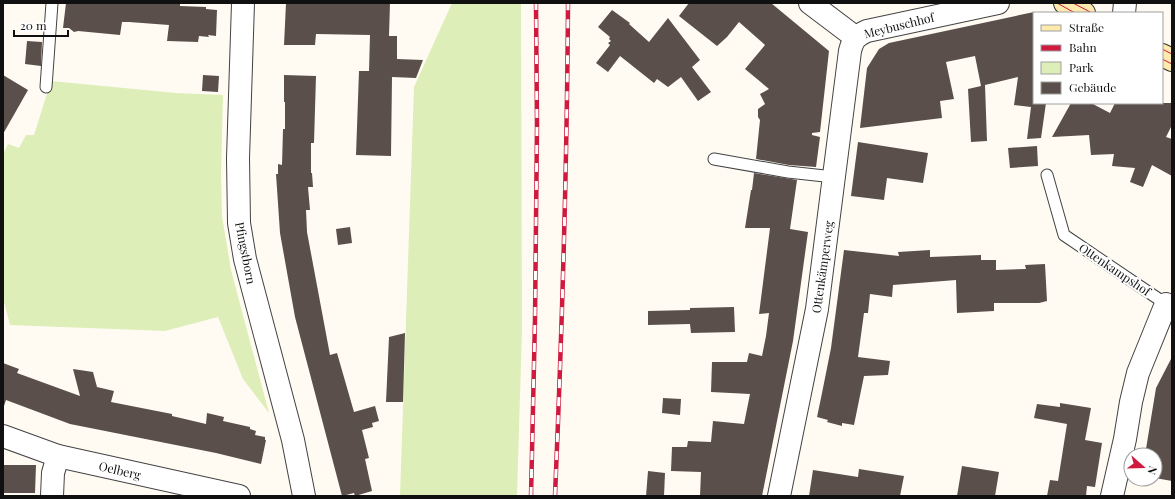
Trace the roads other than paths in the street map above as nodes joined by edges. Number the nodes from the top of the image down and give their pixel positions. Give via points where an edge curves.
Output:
1 (52, 3) edge
2 (243, 3) edge
3 (810, 3) edge
4 (998, 3) edge
5 (1065, 3) edge
6 (1082, 12) edge
7 (855, 38) junction
8 (1163, 55) edge
9 (1172, 60) edge
10 (46, 87) dead end
11 (714, 159) dead end
12 (1047, 175) dead end
13 (834, 177) junction
14 (1169, 305) edge
15 (3, 436) edge
16 (58, 456) junction
17 (52, 496) edge
18 (239, 496) edge
19 (304, 496) edge
20 (779, 496) edge
21 (1112, 496) edge

1 - 10 lane
2 - 19 street, Pfingstborn via 238,158 239,223 245,259 293,440
3 - 7 street, Meybuschhof
4 - 7 street, Meybuschhof via 867,31
5 - 6 main road
7 - 13 street, Ottenkämperweg via 850,51
8 - 9 main road
11 - 13 lane
12 - 14 lane, Ottenkampshof via 1064,235
13 - 20 street, Ottenkämperweg via 817,309
14 - 21 street, Ottenkampshof via 1138,373
15 - 16 street, Oelberg
16 - 17 street via 53,473
16 - 18 street, Oelberg

